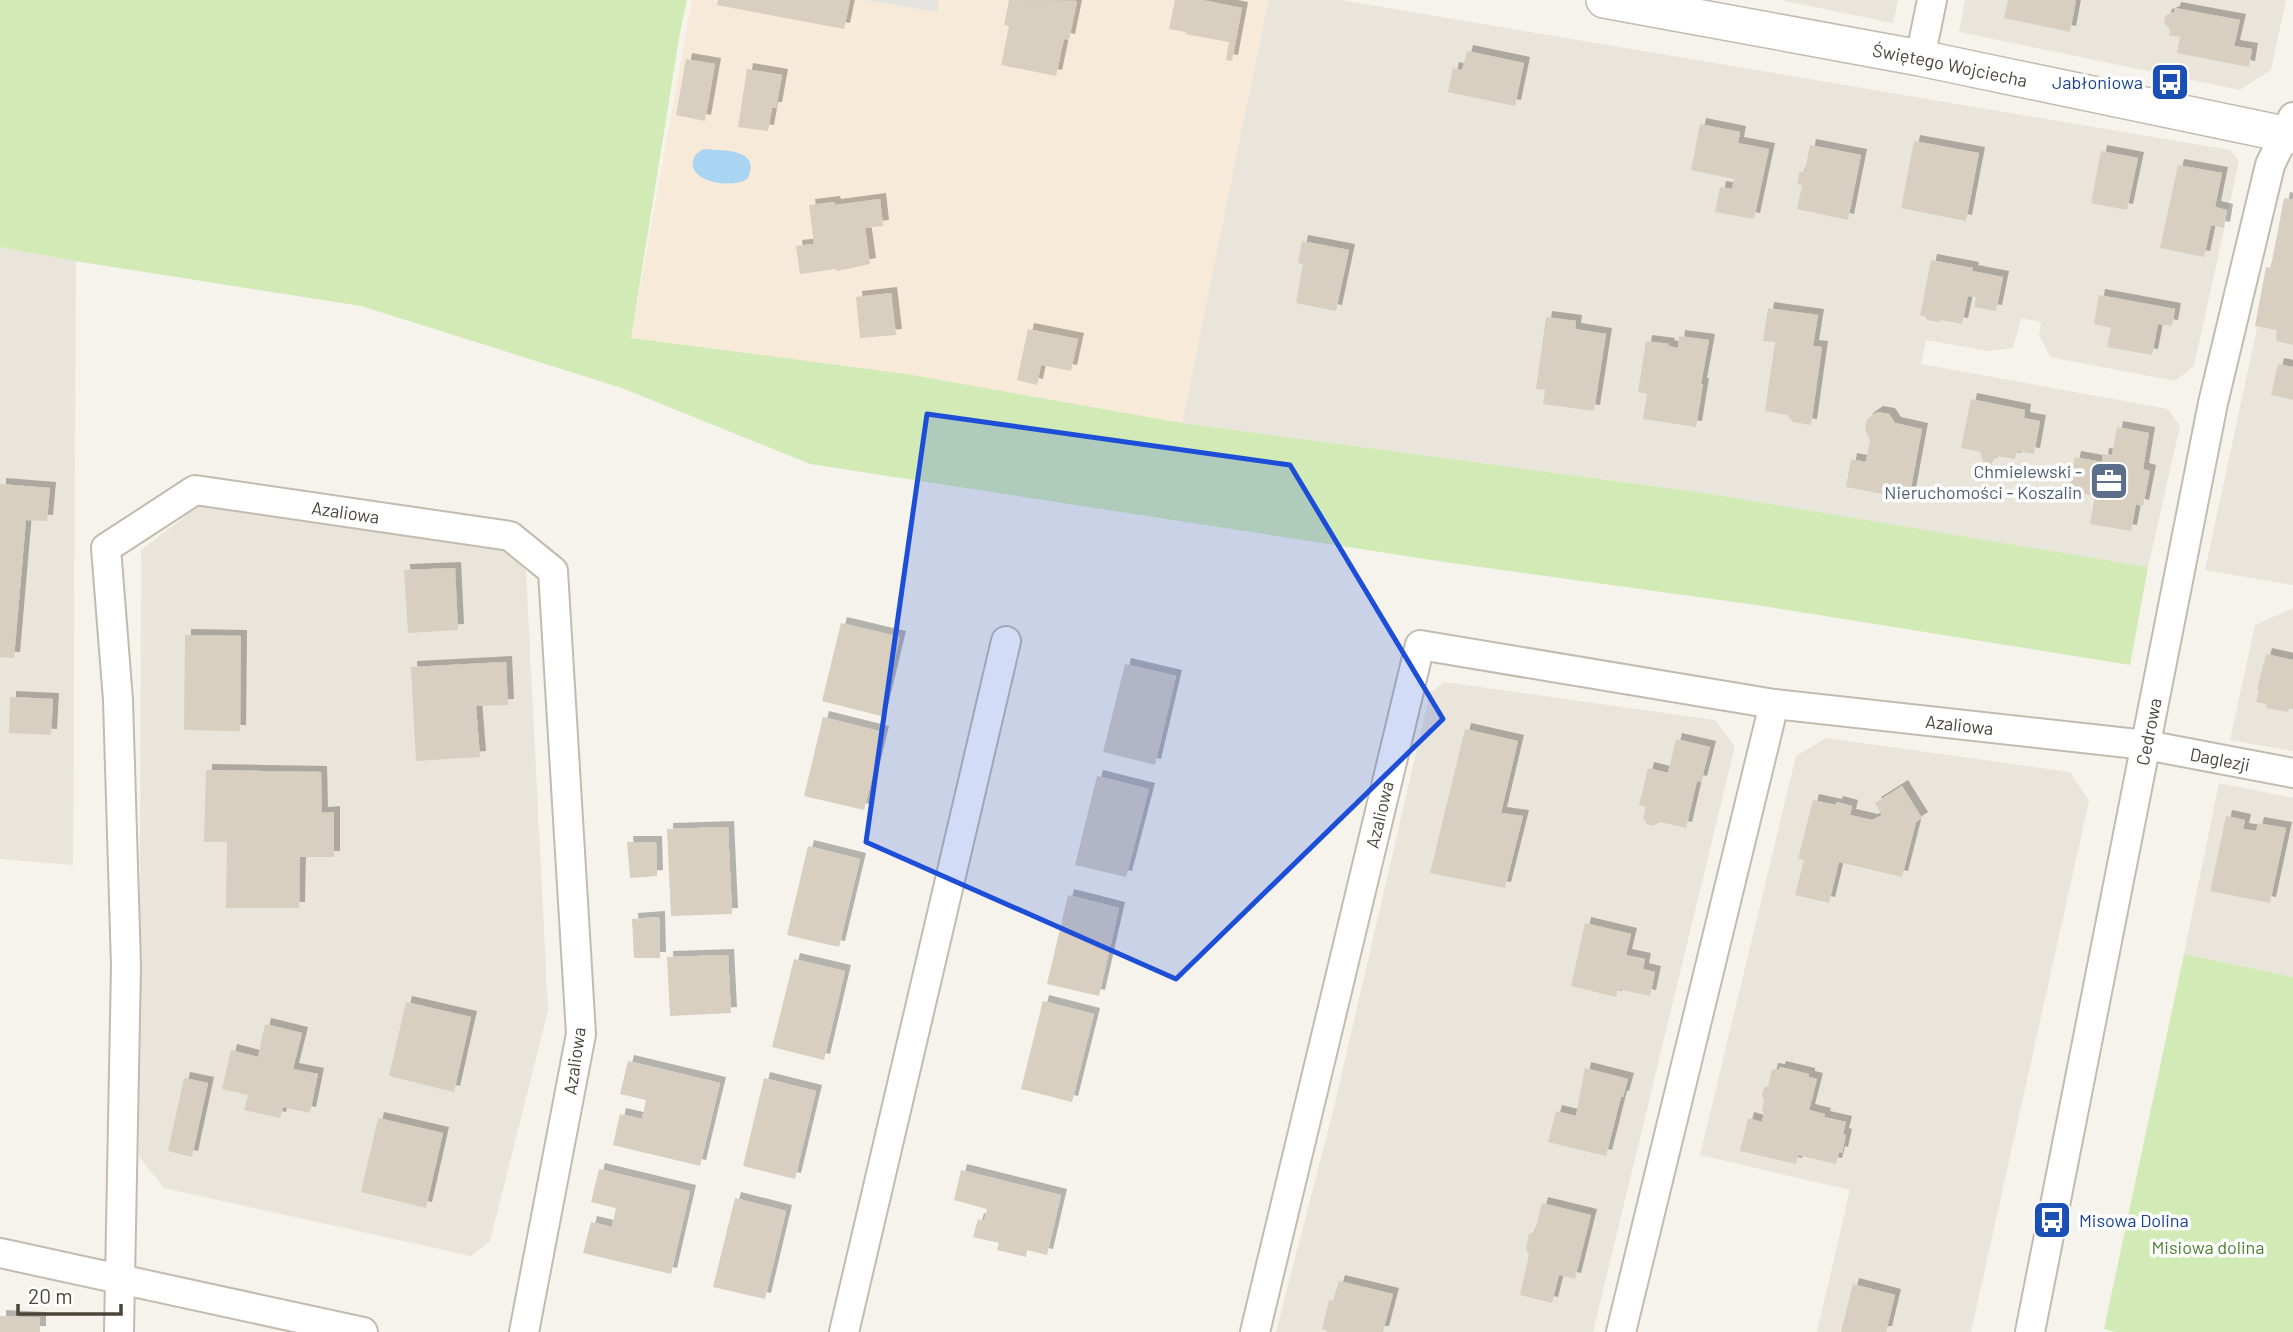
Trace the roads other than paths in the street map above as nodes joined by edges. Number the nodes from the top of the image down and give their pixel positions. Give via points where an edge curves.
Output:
1 (1604, 0) edge
2 (1932, 0) edge
3 (1920, 58) junction
4 (2290, 129) edge
5 (1006, 641) dead end
6 (1774, 704) junction
7 (2146, 745) junction
8 (2293, 773) edge
9 (0, 1253) edge
10 (119, 1279) junction
11 (119, 1332) edge
12 (363, 1332) edge
13 (524, 1332) edge
14 (844, 1332) edge
15 (1255, 1332) edge
16 (1621, 1332) edge
17 (2030, 1332) edge

1 - 3 street, Świętego Wojciecha
2 - 3 street
3 - 4 street, Świętego Wojciecha
4 - 7 street, Cedrowa via 2270,165 2213,404
5 - 14 street
6 - 7 street, Azaliowa
6 - 15 street, Azaliowa via 1420,645
6 - 16 street
7 - 8 street, Daglezji
7 - 17 street, Cedrowa
9 - 10 street
10 - 11 street
10 - 12 street
10 - 13 street, Azaliowa via 126,966 118,700 106,548 195,490 510,536 553,571 581,1034

